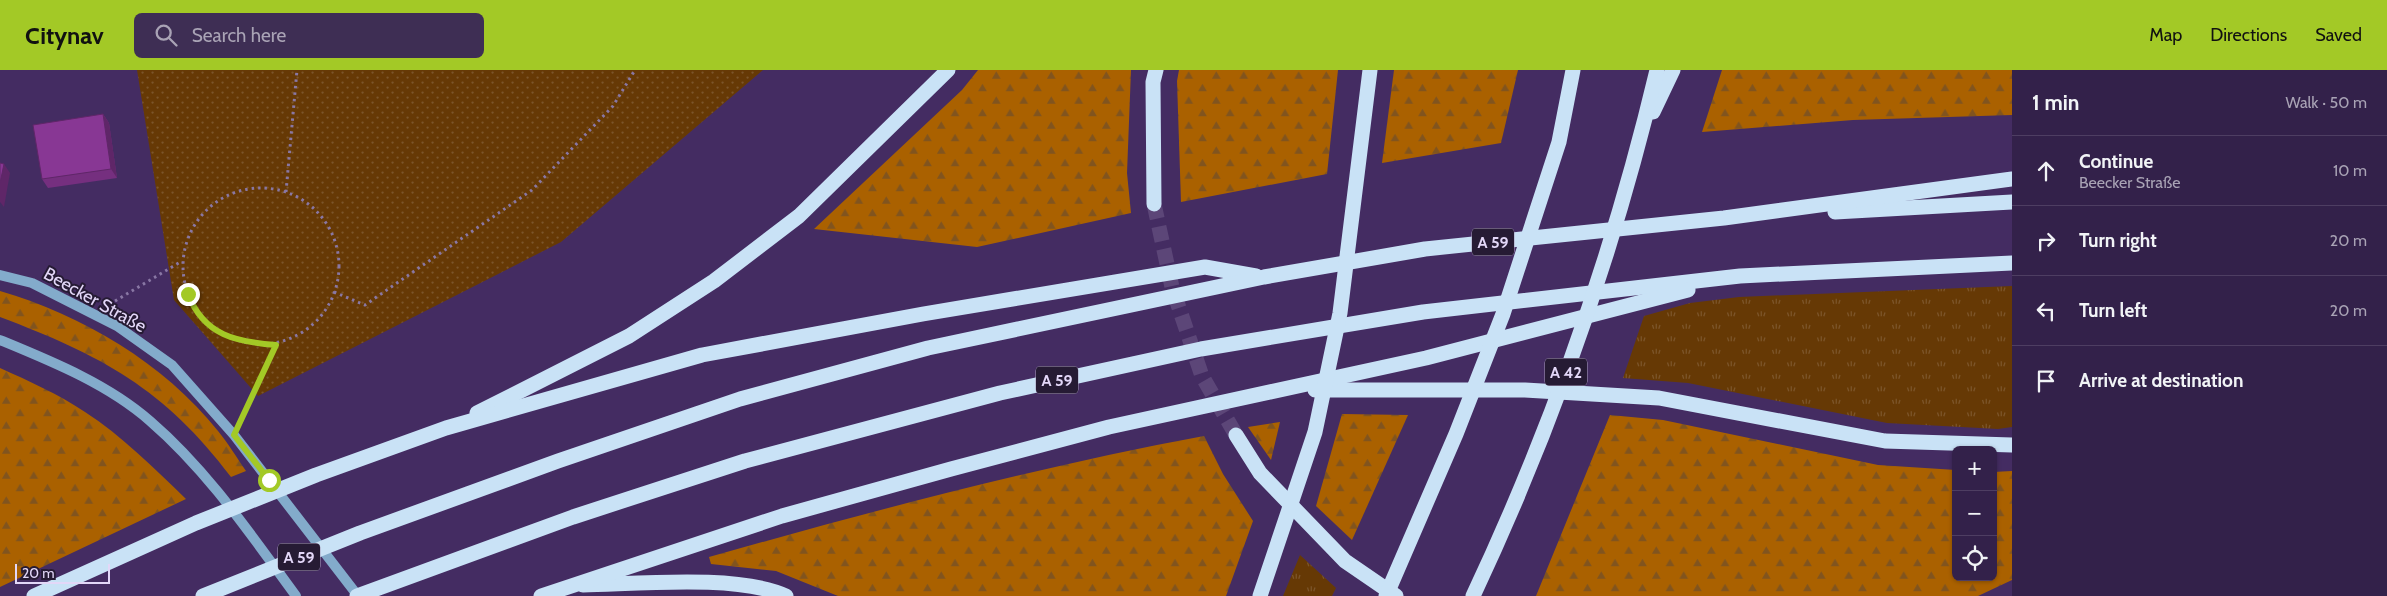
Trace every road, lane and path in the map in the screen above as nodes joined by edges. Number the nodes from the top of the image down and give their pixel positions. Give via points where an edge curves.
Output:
1 (297, 70) edge
2 (635, 70) edge
3 (948, 70) edge
4 (1156, 70) edge
5 (1370, 70) edge
6 (1573, 70) edge
7 (1657, 70) edge
8 (1673, 70) edge
9 (1640, 140) junction
10 (2012, 179) edge
11 (286, 192) junction
12 (2012, 202) edge
13 (1154, 204) tunnel mouth
14 (1724, 218) junction
15 (182, 262) junction
16 (2012, 263) edge
17 (0, 274) edge
18 (1740, 276) junction
19 (1264, 277) junction
20 (334, 292) junction
21 (92, 314) junction
22 (0, 340) edge
23 (276, 345) junction
24 (1286, 390) junction
25 (446, 428) junction
26 (234, 435) junction
27 (1236, 436) tunnel mouth
28 (2012, 445) edge
29 (567, 586) junction
30 (34, 596) edge
31 (203, 596) edge
32 (296, 596) edge
33 (358, 596) edge
34 (541, 596) edge
35 (786, 596) edge
36 (1260, 596) edge
37 (1386, 596) edge
38 (1396, 596) edge
39 (1473, 596) edge

1 - 11 path
2 - 20 path via 613,106 532,190 365,305
3 - 25 highway via 798,216 714,281 629,336
4 - 13 highway
5 - 36 highway via 1340,313 1317,423
6 - 37 highway via 1559,142 1499,323 1456,434
7 - 9 highway, A 42
8 - 9 highway
9 - 39 highway, A 42 via 1607,255 1550,418
10 - 14 highway
11 - 15 path via 254,188 232,193 212,204 197,220 186,240
11 - 20 path via 315,210 328,227 337,248 339,270
12 - 14 highway, A 59
14 - 19 highway, A 59 via 1425,249
15 - 21 path
15 - 23 path via 184,284 192,305 206,322 224,335 245,343
16 - 18 highway, A 59
17 - 21 street, Beecker Straße via 32,283
18 - 24 highway via 1426,358
18 - 33 highway, A 59 via 1423,312 1201,349 1000,393 745,461 573,517
19 - 25 highway via 1205,267 702,355
19 - 31 highway, A 59 via 928,348 740,399 360,533
20 - 23 path via 324,312 308,328
21 - 26 street, Beecker Straße via 117,326 172,365
22 - 32 street via 101,387 150,420 212,484
23 - 26 path
24 - 28 highway via 1525,390 1659,398 1885,441
24 - 29 highway via 1109,427 951,468 782,516
25 - 30 highway via 196,523
26 - 33 street, Beecker Straße
27 - 38 highway via 1260,473 1346,561
29 - 34 highway
29 - 35 highway via 716,583 775,591

